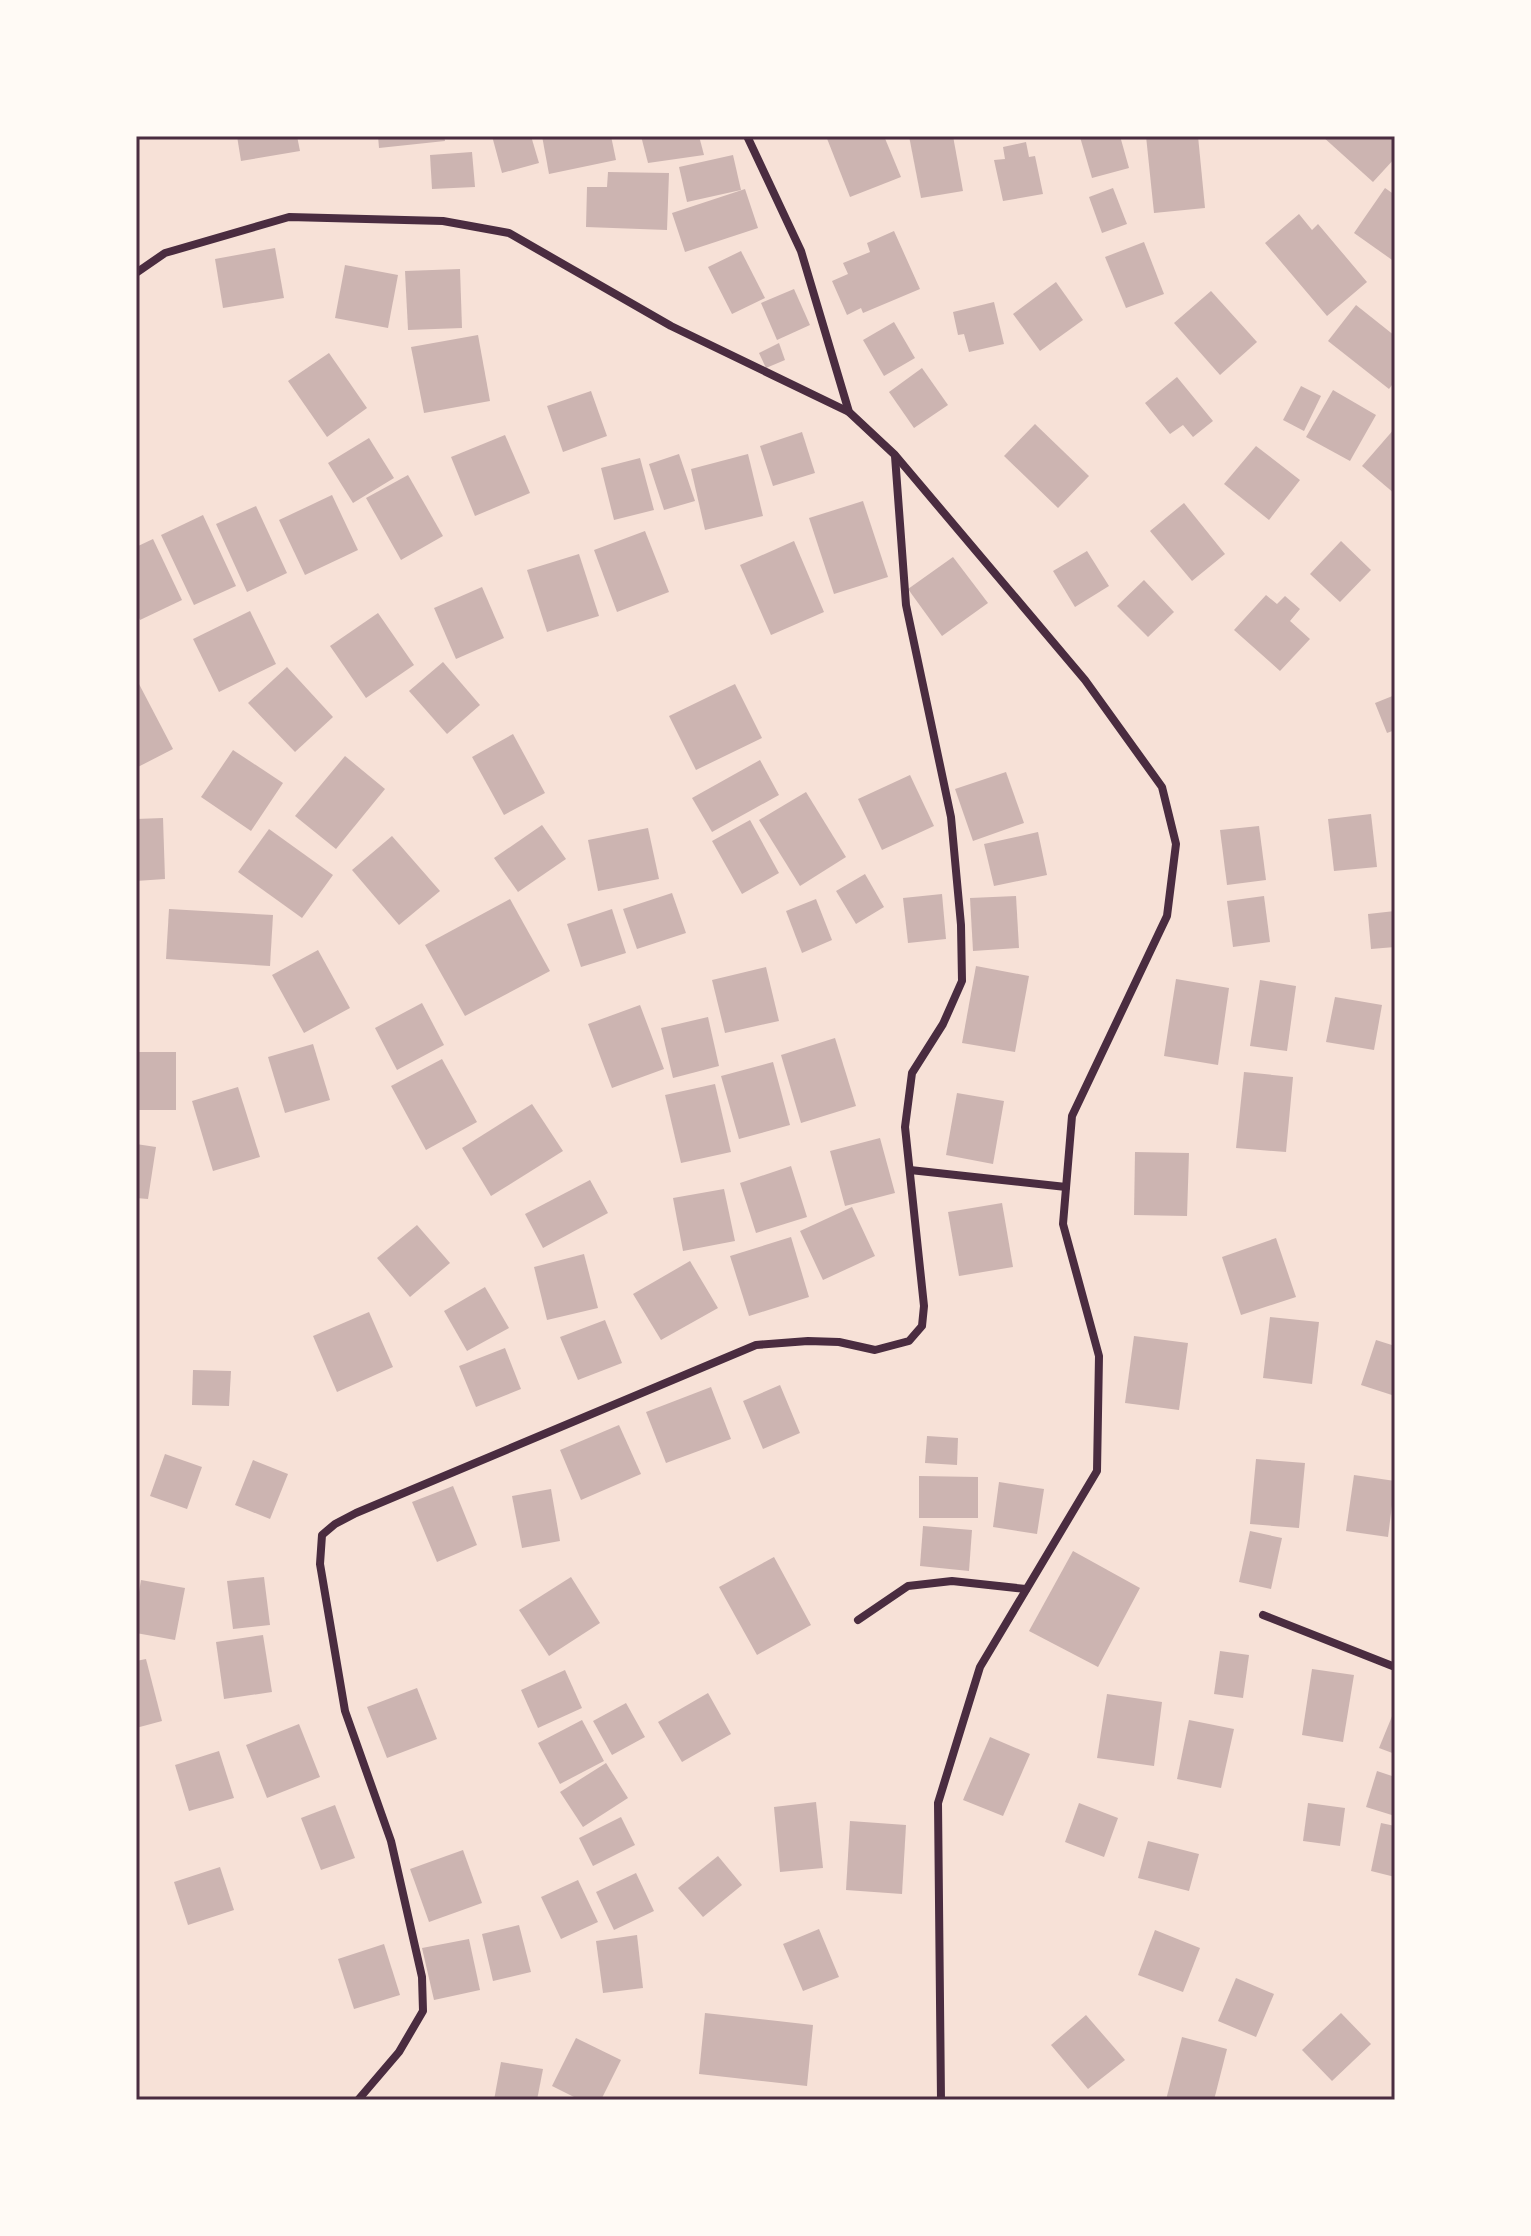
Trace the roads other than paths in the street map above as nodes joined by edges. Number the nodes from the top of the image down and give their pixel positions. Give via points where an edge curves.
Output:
1 (747, 136) edge
2 (136, 273) edge
3 (849, 412) junction
4 (895, 455) junction
5 (910, 1170) junction
6 (1066, 1187) junction
7 (1026, 1589) junction
8 (1263, 1615) dead end
9 (858, 1620) dead end
10 (1395, 1667) edge
11 (358, 2100) edge
12 (941, 2100) edge

1 - 3 street via 801,251
2 - 3 street via 165,253 289,217 443,221 509,233 671,326
3 - 4 street
4 - 5 street via 906,605 951,817 961,925 962,981 912,1073 905,1127
4 - 6 street via 1102,704 1162,787 1176,844 1167,916 1072,1116
5 - 6 street
5 - 11 street via 924,1306 922,1326 909,1341 875,1350 839,1342 756,1345 356,1513 322,1535 320,1564 345,1711 391,1841 422,1977 423,2011 399,2052
6 - 7 street via 1063,1224 1099,1356 1097,1471
7 - 9 street via 952,1581 908,1586
7 - 12 street via 980,1667 938,1803
8 - 10 street

